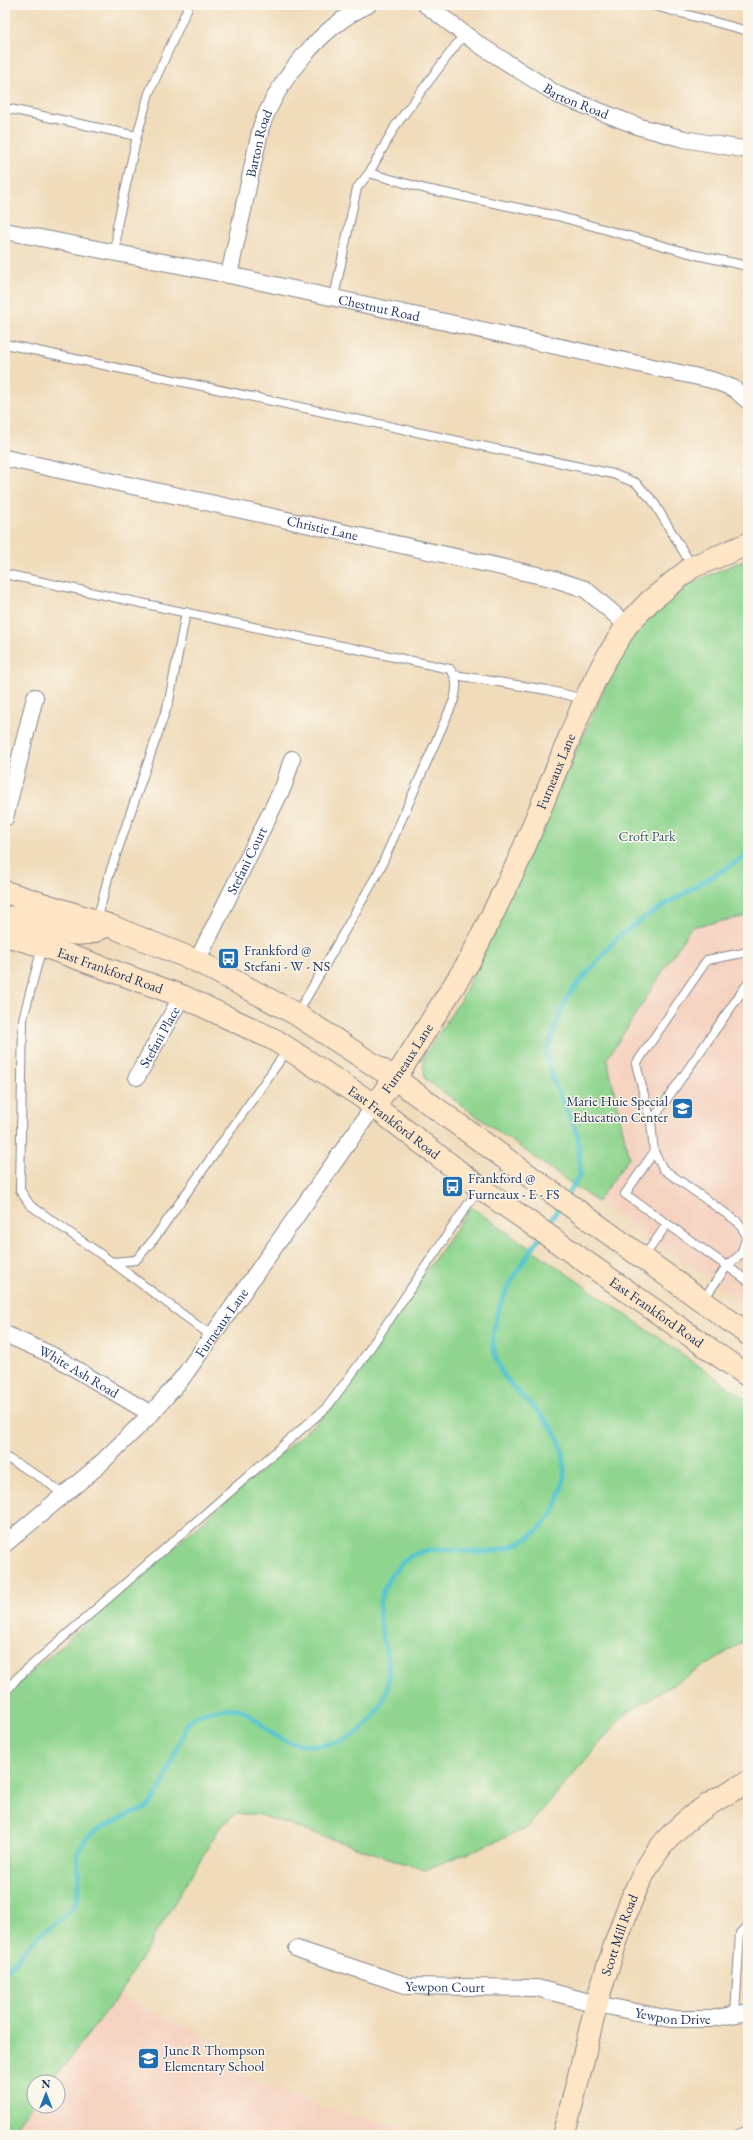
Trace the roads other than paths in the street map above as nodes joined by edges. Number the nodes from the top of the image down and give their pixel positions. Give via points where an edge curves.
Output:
1 (189, 5) edge
2 (368, 5) edge
3 (426, 5) edge
4 (651, 5) edge
5 (748, 31) edge
6 (465, 33) junction
7 (5, 108) edge
8 (137, 136) junction
9 (748, 150) edge
10 (369, 173) junction
11 (5, 231) edge
12 (116, 253) junction
13 (748, 266) edge
14 (229, 275) junction
15 (334, 297) junction
16 (5, 344) edge
17 (748, 401) edge
18 (5, 458) edge
19 (748, 544) edge
20 (692, 567) junction
21 (5, 574) edge
22 (186, 612) junction
23 (627, 625) junction
24 (455, 675) junction
25 (35, 697) dead end
26 (584, 700) junction
27 (292, 759) dead end
28 (5, 818) edge
29 (5, 892) edge
30 (5, 918) edge
31 (103, 923) junction
32 (5, 935) edge
33 (43, 946) junction
34 (748, 952) edge
35 (197, 961) junction
36 (747, 986) edge
37 (182, 996) junction
38 (296, 1014) junction
39 (288, 1048) junction
40 (137, 1077) dead end
41 (394, 1078) junction
42 (374, 1106) junction
43 (651, 1122) junction
44 (654, 1152) junction
45 (488, 1193) junction
46 (667, 1224) junction
47 (644, 1258) junction
48 (112, 1262) junction
49 (727, 1266) junction
50 (748, 1281) edge
51 (703, 1301) junction
52 (5, 1334) edge
53 (748, 1334) edge
54 (213, 1337) junction
55 (703, 1344) junction
56 (748, 1362) edge
57 (748, 1376) edge
58 (150, 1414) junction
59 (5, 1457) edge
60 (63, 1495) junction
61 (5, 1544) edge
62 (5, 1693) edge
63 (748, 1782) edge
64 (748, 1925) edge
65 (297, 1949) dead end
66 (597, 2004) junction
67 (742, 2013) edge
68 (748, 2130) edge
69 (563, 2135) edge
70 (736, 2135) edge

1 - 8 lane via 149,93
2 - 14 street, Barton Road via 338,22 310,50 286,77 268,108 261,127
3 - 6 street, Barton Road
4 - 5 lane
6 - 9 street, Barton Road via 558,95 588,108 617,116 640,127 684,139
6 - 10 lane via 396,125
7 - 8 lane
8 - 12 lane via 117,226
10 - 13 lane via 426,189 557,216 696,255
10 - 15 lane via 358,188
11 - 12 street, Chestnut Road
12 - 14 street, Chestnut Road
14 - 15 street, Chestnut Road
15 - 17 street, Chestnut Road via 712,380 733,388
16 - 20 lane via 613,474 636,483 653,501
18 - 23 street, Christie Lane via 551,578 584,589
19 - 20 main road, Furneaux Lane
20 - 23 main road, Furneaux Lane via 649,602
21 - 22 lane
22 - 24 lane via 450,669
22 - 31 lane via 169,701 108,878
23 - 26 main road, Furneaux Lane
24 - 26 lane via 547,690
24 - 38 lane via 454,700 380,871
25 - 28 street
26 - 41 main road, Furneaux Lane via 519,860 470,960
27 - 35 street, Stefani Court via 284,785
29 - 31 main road
30 - 31 main road via 26,918 80,934 89,933
31 - 35 main road
32 - 33 main road, East Frankford Road
33 - 37 main road, East Frankford Road
33 - 48 lane via 23,1019 20,1190 30,1205
34 - 43 lane via 707,960 636,1064
35 - 38 main road
36 - 43 lane
37 - 39 main road, East Frankford Road
37 - 40 street, Stefani Place
38 - 41 main road
39 - 42 main road, East Frankford Road
39 - 48 lane via 154,1239 136,1260
41 - 42 main road, Furneaux Lane
41 - 47 main road
42 - 45 main road, East Frankford Road
42 - 54 street, Furneaux Lane
43 - 44 lane
44 - 46 lane via 625,1194
44 - 49 lane via 663,1169 738,1222 744,1231 747,1236 741,1254
45 - 55 main road, East Frankford Road
45 - 62 lane via 327,1408 17,1678
46 - 47 lane
46 - 49 lane
47 - 51 main road
48 - 54 lane
49 - 50 lane
49 - 51 lane
51 - 53 main road
52 - 58 street, White Ash Road via 52,1355
54 - 58 street, Furneaux Lane via 183,1377
55 - 56 main road
55 - 57 main road, East Frankford Road
58 - 60 street, Furneaux Lane via 97,1467
59 - 60 lane via 45,1480
60 - 61 street, Furneaux Lane
63 - 66 main road, Scott Mill Road via 691,1816 670,1836 652,1861 623,1919
64 - 67 lane via 740,1933
65 - 66 street, Yewpon Court via 408,1986 536,1988
66 - 67 street, Yewpon Drive via 670,2019 710,2019
66 - 69 main road, Scott Mill Road
68 - 70 lane

